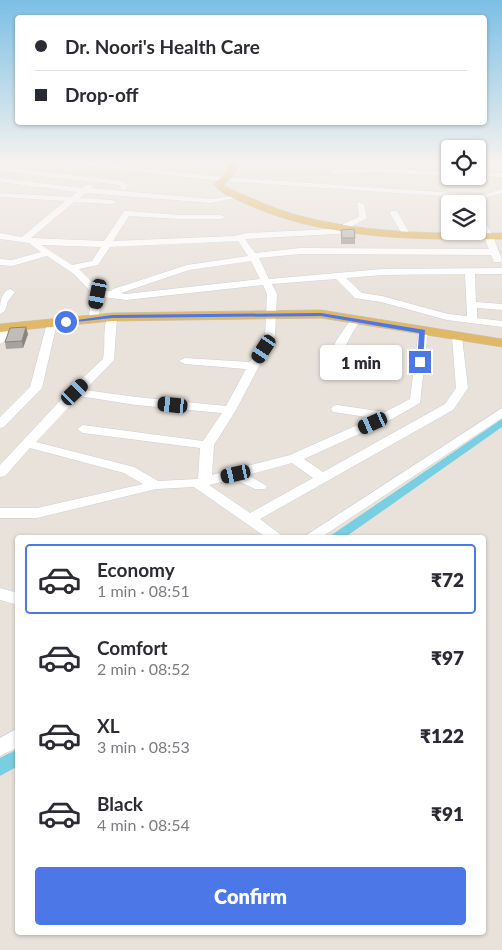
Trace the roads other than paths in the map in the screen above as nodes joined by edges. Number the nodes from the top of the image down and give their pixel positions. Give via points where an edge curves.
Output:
1 (67, 205) edge
2 (258, 205) edge
3 (268, 205) edge
4 (360, 205) edge
5 (394, 213) dead end
6 (180, 217) junction
7 (221, 217) dead end
8 (348, 228) junction
9 (486, 230) edge
10 (364, 232) junction
11 (405, 232) junction
12 (172, 234) junction
13 (489, 235) junction
14 (502, 235) edge
15 (0, 236) edge
16 (240, 238) junction
17 (22, 240) junction
18 (32, 242) junction
19 (108, 243) junction
20 (360, 250) junction
21 (494, 252) junction
22 (48, 253) junction
23 (254, 258) junction
24 (0, 262) edge
25 (12, 262) junction
26 (71, 268) junction
27 (0, 271) edge
28 (470, 271) junction
29 (500, 271) edge
30 (339, 276) junction
31 (151, 279) junction
32 (266, 282) junction
33 (10, 292) dead end
34 (102, 294) junction
35 (157, 294) junction
36 (470, 304) junction
37 (502, 307) edge
38 (0, 311) edge
39 (272, 314) junction
40 (112, 317) junction
41 (93, 319) junction
42 (472, 320) junction
43 (355, 321) junction
44 (52, 323) junction
45 (502, 324) edge
46 (2, 328) edge
47 (423, 331) junction
48 (457, 336) junction
49 (0, 341) edge
50 (502, 343) edge
51 (339, 349) dead end
52 (185, 361) dead end
53 (253, 366) junction
54 (75, 392) junction
55 (337, 409) dead end
56 (230, 410) junction
57 (502, 412) edge
58 (389, 416) junction
59 (0, 424) edge
60 (83, 429) dead end
61 (28, 444) junction
62 (207, 445) junction
63 (295, 458) junction
64 (0, 473) edge
65 (236, 474) junction
66 (322, 477) junction
67 (201, 482) junction
68 (156, 485) junction
69 (260, 486) dead end
70 (0, 513) edge
71 (250, 519) junction
72 (274, 535) edge
73 (314, 535) edge
74 (0, 594) edge
75 (15, 598) edge
76 (15, 738) edge
77 (0, 748) edge

1 - 17 street
2 - 8 main road via 279,214
3 - 8 main road
4 - 8 street via 363,218
5 - 11 street
6 - 7 street
6 - 12 street
6 - 19 street via 127,213
8 - 10 main road
8 - 11 main road
8 - 16 street
9 - 13 street
10 - 13 main road
10 - 20 street via 356,235
11 - 13 main road
12 - 16 street
12 - 19 street
13 - 14 main road
13 - 21 street
15 - 17 street
16 - 23 street
17 - 18 street
18 - 19 street
18 - 22 street
19 - 26 street via 95,263
20 - 21 street
20 - 23 street via 300,251
21 - 29 street
22 - 25 street
22 - 26 street
23 - 31 street via 203,265
23 - 32 street
24 - 25 street
25 - 27 street
26 - 34 street
28 - 29 street
28 - 30 street
28 - 36 street
30 - 32 street
30 - 42 street via 359,296
31 - 34 street via 131,288
31 - 35 street
32 - 35 street
32 - 39 street via 272,294
33 - 38 street
34 - 35 street via 126,297
34 - 41 street
36 - 37 street
36 - 42 street
39 - 40 main road
39 - 43 main road via 321,314
39 - 53 street via 270,336
40 - 41 main road
40 - 54 street via 108,360
41 - 44 main road
42 - 45 street
43 - 47 main road
43 - 51 street
44 - 46 main road
44 - 59 street via 36,388
46 - 49 street
47 - 48 main road
47 - 58 street via 416,400
48 - 50 main road
48 - 66 street via 462,388 449,407
52 - 53 street
53 - 56 street
54 - 56 street
54 - 61 street
55 - 58 street
56 - 62 street
57 - 73 street
58 - 63 street
60 - 62 street
61 - 64 street
61 - 68 street via 129,470
62 - 67 street
63 - 65 street
63 - 66 street
65 - 67 street
65 - 69 street
66 - 71 street
67 - 68 street
67 - 71 street
68 - 70 street via 37,513
71 - 72 street
74 - 75 street
76 - 77 street

